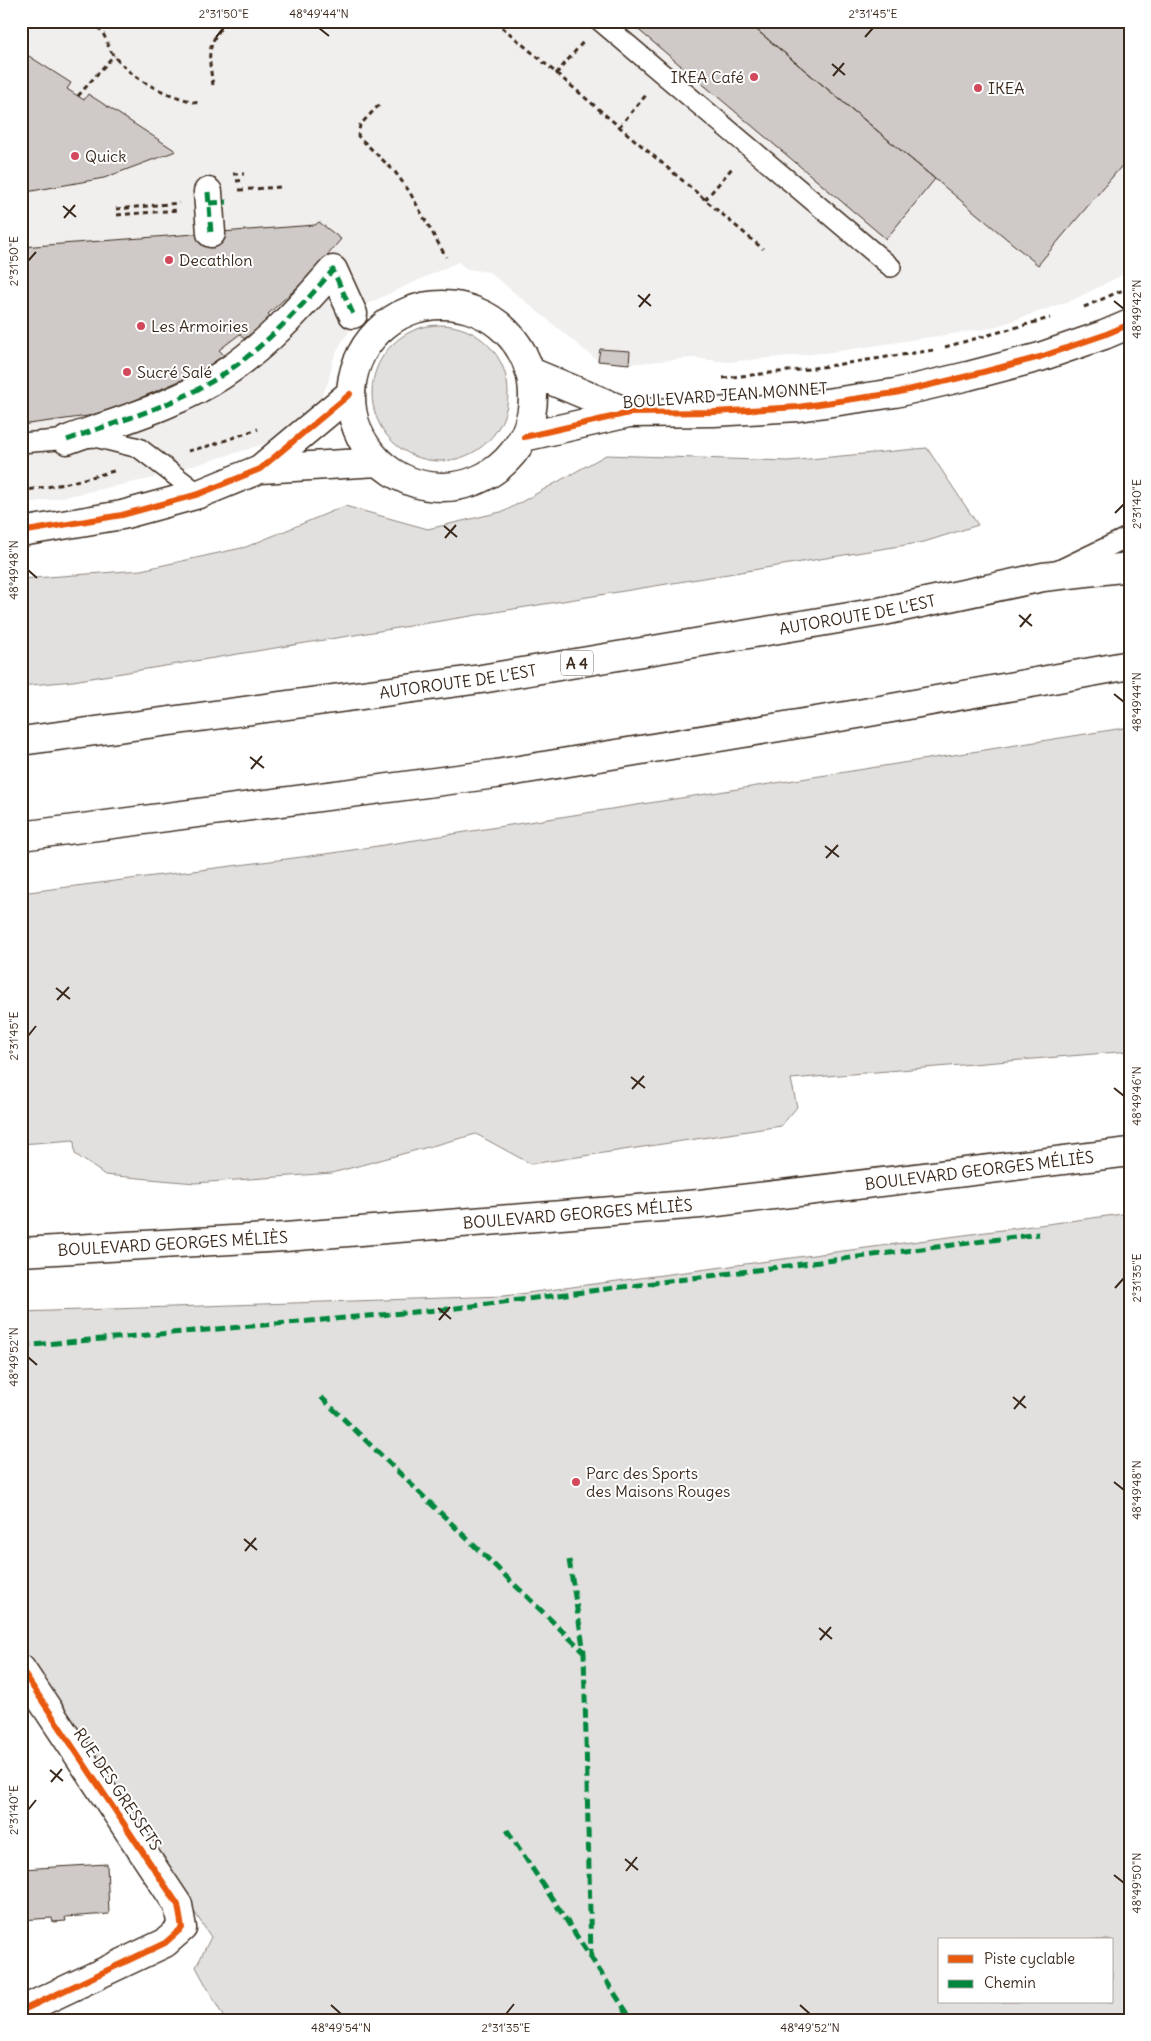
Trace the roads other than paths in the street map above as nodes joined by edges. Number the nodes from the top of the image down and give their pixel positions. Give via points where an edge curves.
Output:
1 (594, 28) edge
2 (891, 268) dead end
3 (353, 314) dead end
4 (1130, 324) edge
5 (531, 372) junction
6 (350, 394) junction
7 (629, 412) junction
8 (524, 437) junction
9 (67, 440) junction
10 (21, 443) edge
11 (378, 462) junction
12 (260, 469) junction
13 (199, 494) junction
14 (21, 532) edge
15 (1130, 536) edge
16 (1130, 567) edge
17 (1043, 577) junction
18 (1130, 666) edge
19 (21, 741) edge
20 (21, 836) edge
21 (1130, 1152) edge
22 (21, 1252) edge
23 (21, 1669) edge
24 (21, 2011) edge

1 - 2 lane
3 - 9 main road via 333,270 294,314 222,375 180,398
4 - 7 main road, BOULEVARD JEAN MONNET via 1040,357 895,393 798,407 714,412
5 - 6 main road via 518,345 498,323 472,309 443,304 418,306 395,316 371,336 356,364
5 - 7 main road, BOULEVARD JEAN MONNET
5 - 8 main road via 534,394
6 - 11 main road via 353,419 363,442
6 - 12 main road
7 - 8 main road, BOULEVARD JEAN MONNET
8 - 11 main road via 500,466 484,477 458,486 429,486 402,478
9 - 10 lane
9 - 13 lane via 96,437 138,448
11 - 12 main road
12 - 13 main road
13 - 14 main road via 122,515
15 - 17 lane
16 - 17 main road, AUTOROUTE DE L’EST / A 4
17 - 19 main road, AUTOROUTE DE L’EST / A 4 via 879,612 481,679
18 - 20 main road via 496,774
21 - 22 main road, BOULEVARD GEORGES MÉLIÈS via 700,1204 285,1238
23 - 24 main road, RUE DES GRESSETS via 178,1905 182,1928 165,1943

